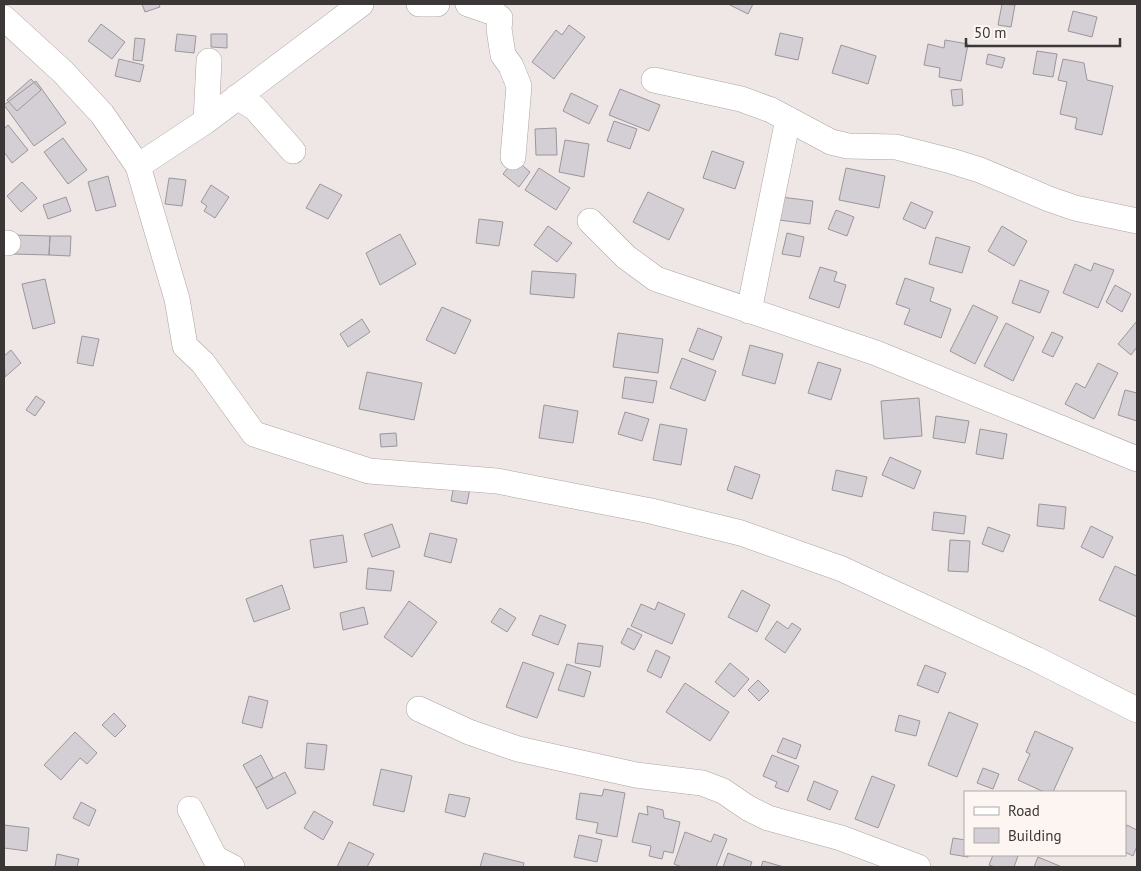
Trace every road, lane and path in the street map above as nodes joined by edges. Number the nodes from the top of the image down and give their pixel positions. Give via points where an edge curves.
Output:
1 (361, 4) edge
2 (468, 4) edge
3 (4, 18) edge
4 (209, 61) dead end
5 (654, 80) dead end
6 (237, 97) junction
7 (788, 119) junction
8 (206, 121) junction
9 (293, 152) dead end
10 (512, 157) dead end
11 (138, 166) junction
12 (1137, 221) edge
13 (590, 222) dead end
14 (748, 312) junction
15 (1137, 459) edge
16 (419, 709) dead end
17 (1137, 710) edge
18 (190, 808) dead end
19 (232, 867) edge
20 (918, 867) edge

1 - 6 street
2 - 10 street via 500,18 503,55 519,86
3 - 11 street via 63,72 102,114
4 - 8 street
5 - 7 street via 741,99
6 - 8 street
6 - 9 street via 255,108
7 - 12 street via 831,142 848,146 896,147 952,161 1058,202
7 - 14 street
8 - 11 street
11 - 17 street via 177,299 185,346 203,362 254,434 369,471 497,481 650,511 741,533 842,569
13 - 14 street via 626,257 656,280
14 - 15 street via 876,353
16 - 20 street via 469,732 518,749 636,775 702,783 723,791 768,818 842,838
18 - 19 street via 215,858

